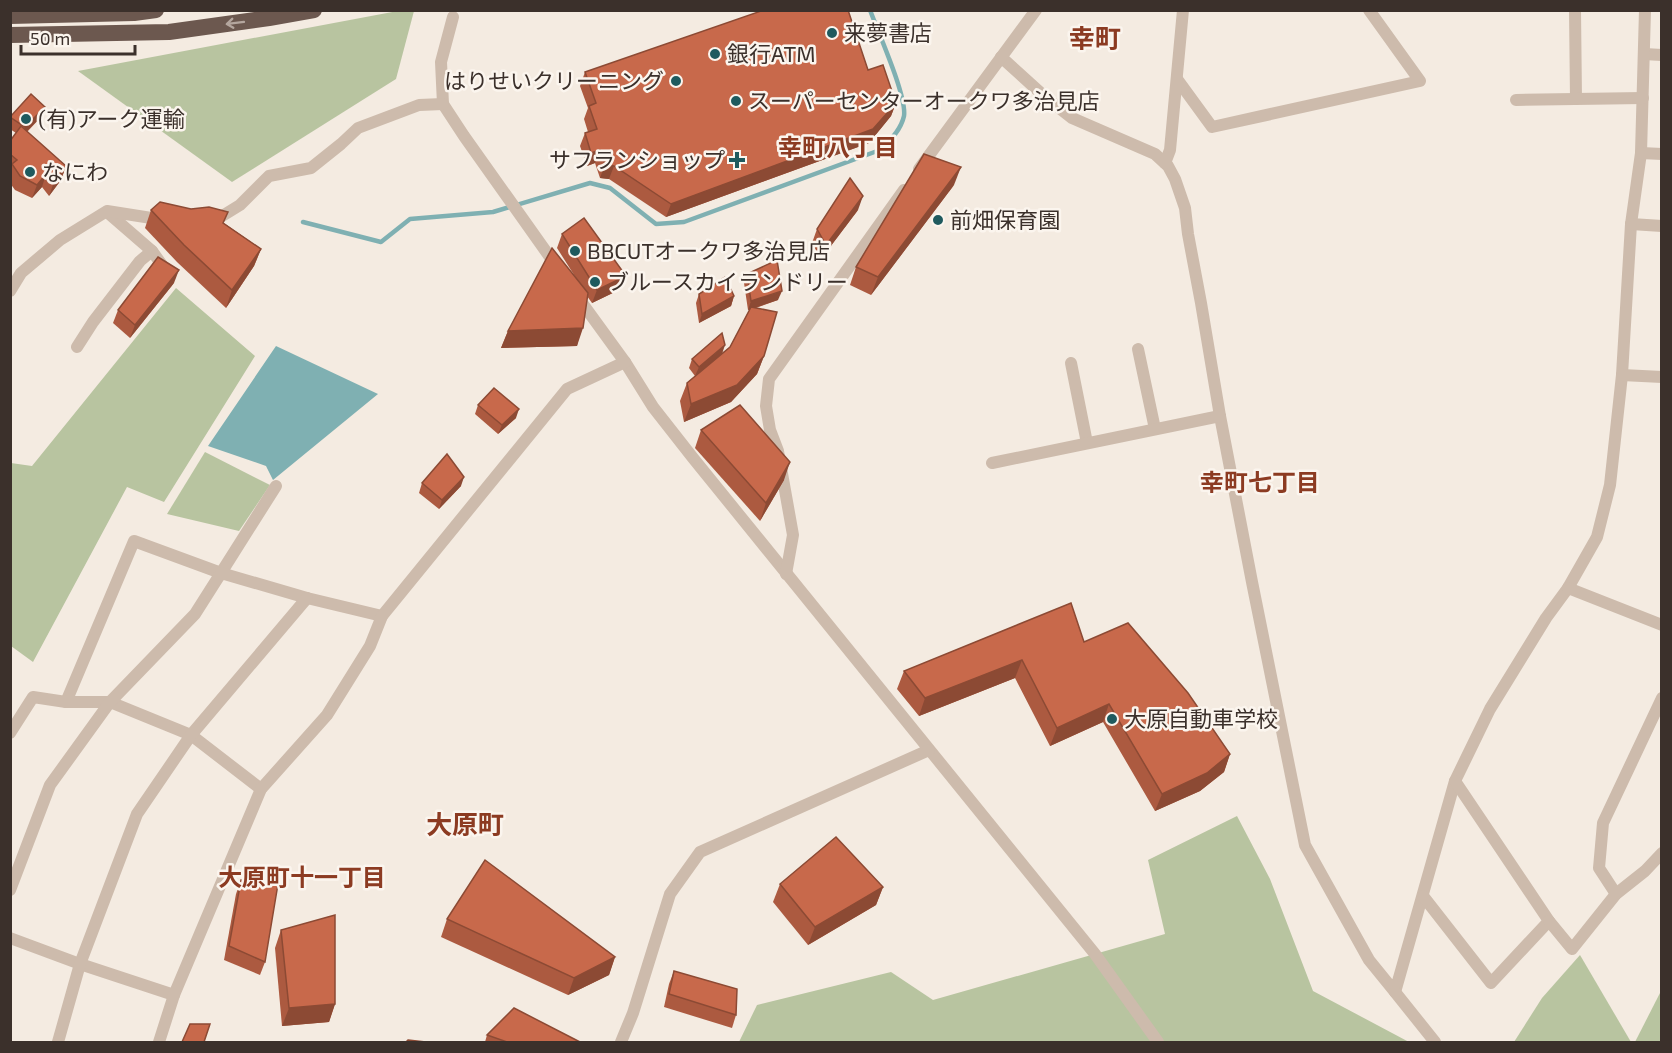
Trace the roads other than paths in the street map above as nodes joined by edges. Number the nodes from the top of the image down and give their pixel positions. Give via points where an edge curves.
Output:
1 (156, 10) edge
2 (314, 10) edge
3 (1035, 10) edge
4 (1183, 10) edge
5 (1369, 10) edge
6 (1575, 10) edge
7 (1645, 10) edge
8 (10, 16) edge
9 (453, 17) dead end
10 (10, 35) edge
11 (1644, 54) junction
12 (1662, 55) edge
13 (1001, 57) junction
14 (1177, 79) junction
15 (1643, 98) junction
16 (1576, 99) junction
17 (1516, 100) dead end
18 (443, 104) junction
19 (1641, 153) junction
20 (1662, 154) edge
21 (1165, 163) junction
22 (106, 211) junction
23 (170, 220) edge
24 (203, 222) edge
25 (1631, 224) junction
26 (1662, 226) edge
27 (152, 251) junction
28 (162, 265) edge
29 (10, 291) edge
30 (77, 347) dead end
31 (1138, 349) dead end
32 (625, 362) junction
33 (1071, 363) dead end
34 (1622, 375) junction
35 (1662, 377) edge
36 (1220, 416) junction
37 (1155, 429) junction
38 (1087, 443) junction
39 (992, 463) dead end
40 (276, 486) dead end
41 (221, 573) junction
42 (786, 574) junction
43 (1568, 588) junction
44 (307, 598) junction
45 (381, 616) junction
46 (1662, 625) edge
47 (1662, 698) edge
48 (66, 702) junction
49 (110, 702) junction
50 (10, 733) edge
51 (191, 735) junction
52 (929, 750) junction
53 (1455, 781) junction
54 (261, 789) junction
55 (1662, 853) edge
56 (10, 890) edge
57 (1616, 894) junction
58 (1423, 896) junction
59 (1549, 921) junction
60 (10, 938) edge
61 (80, 964) junction
62 (1395, 992) junction
63 (174, 995) junction
64 (58, 1042) edge
65 (159, 1042) edge
66 (621, 1042) edge
67 (1158, 1042) edge
68 (1435, 1042) edge

1 - 8 highway
2 -> 10 highway via 169,32
3 - 13 street
4 - 14 street
5 - 14 street via 1420,81 1212,128
6 - 16 street
7 - 11 street
9 - 18 street via 441,62
11 - 12 street
11 - 15 street
13 - 21 street via 1072,118 1155,154
13 - 42 street via 769,379 766,406 793,535
14 - 21 street via 1170,150
15 - 16 street
15 - 19 street
16 - 17 street
18 - 24 street via 419,105 358,128 311,168 269,176 240,205 211,222
18 - 32 street
19 - 20 street
19 - 25 street
21 - 36 street via 1175,178 1185,208
22 - 23 street
22 - 27 street
22 - 29 street via 60,240 21,273
25 - 26 street
25 - 34 street
27 - 28 street
27 - 30 street via 140,261
31 - 37 street
32 - 42 street via 653,407
32 - 45 street via 567,389
33 - 38 street
34 - 35 street
34 - 43 street via 1610,485 1597,537
36 - 37 street
36 - 62 street via 1305,845 1369,960
37 - 38 street
38 - 39 street
40 - 41 street
41 - 44 street
41 - 48 street via 134,541
41 - 49 street via 195,615
42 - 52 street
43 - 46 street
43 - 53 street via 1490,709
44 - 45 street
44 - 51 street
45 - 54 street via 370,646 327,714
47 - 57 street via 1603,823 1599,868
48 - 49 street
48 - 50 street via 33,697
49 - 51 street
49 - 56 street via 50,785
51 - 54 street
51 - 61 street via 137,814
52 - 66 street via 700,852 670,894
52 - 67 street via 1095,954
53 - 58 street
53 - 59 street
54 - 63 street
55 - 57 street
57 - 59 street via 1572,949
58 - 59 street via 1491,983
58 - 62 street
60 - 61 street
61 - 63 street
61 - 64 street
62 - 68 street
63 - 65 street

